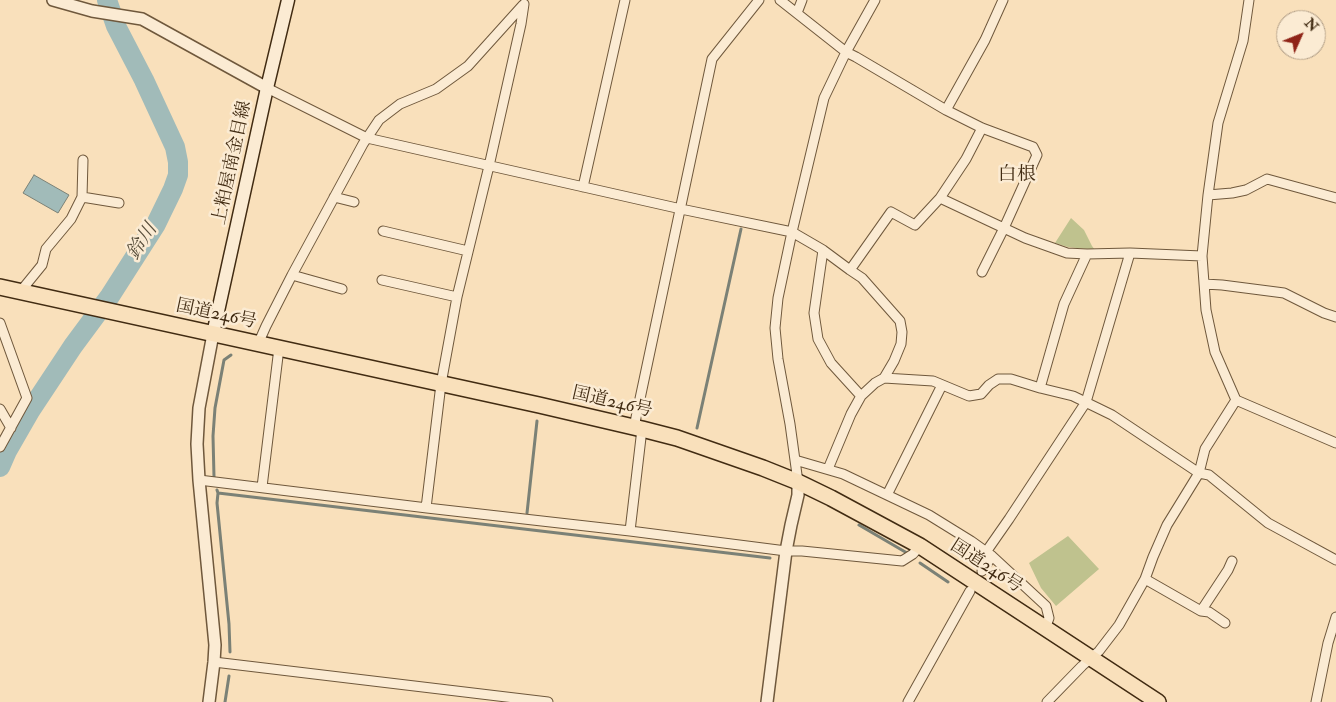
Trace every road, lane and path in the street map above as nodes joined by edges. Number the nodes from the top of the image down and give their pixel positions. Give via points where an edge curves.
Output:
1 (53, 0) edge
2 (288, 0) edge
3 (625, 0) edge
4 (759, 0) edge
5 (780, 0) edge
6 (802, 0) edge
7 (876, 0) edge
8 (1003, 0) edge
9 (1249, 0) edge
10 (525, 2) edge
11 (797, 14) junction
12 (846, 52) junction
13 (267, 88) junction
14 (946, 110) junction
15 (982, 128) junction
16 (367, 138) junction
17 (83, 160) dead end
18 (489, 166) junction
19 (583, 187) junction
20 (1208, 195) junction
21 (82, 197) junction
22 (334, 197) junction
23 (940, 198) junction
24 (1336, 198) edge
25 (354, 202) dead end
26 (119, 203) dead end
27 (681, 209) junction
28 (1004, 228) junction
29 (383, 231) dead end
30 (792, 232) junction
31 (822, 250) junction
32 (468, 251) junction
33 (1130, 252) junction
34 (1087, 254) junction
35 (1202, 256) junction
36 (850, 270) junction
37 (982, 272) dead end
38 (292, 275) junction
39 (382, 280) dead end
40 (1204, 284) junction
41 (0, 288) edge
42 (342, 289) dead end
43 (20, 292) junction
44 (457, 297) junction
45 (1336, 318) edge
46 (0, 323) edge
47 (213, 334) junction
48 (258, 344) junction
49 (279, 348) junction
50 (884, 378) junction
51 (441, 384) junction
52 (942, 385) junction
53 (1040, 388) junction
54 (861, 396) junction
55 (1236, 400) junction
56 (1086, 402) junction
57 (0, 408) edge
58 (11, 428) junction
59 (638, 428) junction
60 (1336, 443) edge
61 (0, 447) edge
62 (795, 460) junction
63 (828, 469) junction
64 (1199, 473) junction
65 (199, 480) junction
66 (798, 482) junction
67 (262, 487) junction
68 (887, 494) junction
69 (426, 508) junction
70 (630, 531) junction
71 (920, 546) junction
72 (786, 551) junction
73 (989, 554) junction
74 (1336, 560) edge
75 (1232, 561) dead end
76 (982, 571) dead end
77 (1145, 578) junction
78 (970, 591) dead end
79 (1201, 611) junction
80 (1336, 617) edge
81 (1225, 623) dead end
82 (1045, 629) junction
83 (1091, 658) junction
84 (214, 662) junction
85 (209, 702) edge
86 (548, 702) edge
87 (767, 702) edge
88 (908, 702) edge
89 (1047, 702) edge
90 (1158, 702) edge
91 (1316, 702) edge

1 - 13 street via 142,19
2 - 13 main road, 上粕屋南金目線
3 - 19 street
4 - 27 street via 712,59
5 - 11 street
6 - 11 street
7 - 12 street
8 - 14 street
9 - 20 street via 1243,41 1218,123
10 - 16 street via 468,66 436,89 400,104 379,120
10 - 18 street
11 - 12 street
12 - 14 street
12 - 30 street via 824,98
13 - 16 street
13 - 47 main road, 上粕屋南金目線
14 - 15 street
15 - 23 street
15 - 28 street via 1033,147 1037,155
16 - 18 street
16 - 22 street
17 - 21 street
18 - 19 street
18 - 32 street
19 - 27 street
20 - 24 street via 1246,190 1267,178
20 - 35 street
21 - 26 street
21 - 43 street via 71,219 46,249 42,265
22 - 25 street
22 - 38 street
23 - 28 street
23 - 36 street via 915,226 891,212
27 - 30 street
27 - 59 street
28 - 34 street via 1067,253
28 - 37 street
29 - 32 street
30 - 31 street
30 - 62 street via 775,328
31 - 36 street
31 - 54 street via 814,313 818,339 831,363
32 - 44 street
33 - 34 street
33 - 35 street
33 - 56 street
34 - 53 street via 1064,304
35 - 40 street
36 - 50 street via 862,278 900,321 901,344
38 - 42 street
38 - 48 street
39 - 44 street
40 - 45 street via 1284,293
40 - 55 street via 1215,352
41 - 43 highway, 国道246号
43 - 47 highway, 国道246号
44 - 51 street
46 - 58 street via 27,398
47 - 48 highway, 国道246号
47 - 65 street via 199,408
48 - 49 highway, 国道246号
49 - 51 highway, 国道246号
49 - 67 street
50 - 52 street via 933,381
50 - 54 street
51 - 59 highway, 国道246号
51 - 69 street
52 - 53 street via 969,396 981,394 998,379 1011,379
52 - 68 street
53 - 56 street
54 - 63 street
55 - 60 street
55 - 64 street via 1205,449
56 - 64 street via 1112,415
56 - 73 street
57 - 58 street
58 - 61 street
59 - 66 highway, 国道246号 via 678,438
59 - 70 street
62 - 63 street
62 - 66 street
63 - 68 street
64 - 74 street via 1209,475 1268,524
64 - 77 street via 1167,525
65 - 67 street
65 - 84 street
66 - 71 highway, 国道246号
66 - 72 street
67 - 69 street
68 - 73 street via 929,515
69 - 70 street
70 - 72 street
71 - 72 street via 902,561
71 - 82 highway, 国道246号
72 - 87 street
73 - 76 street
73 - 82 street via 1046,606 1049,618
75 - 79 street
77 - 79 street
77 - 83 street via 1118,625
78 - 88 street
79 - 81 street via 1209,612
80 - 91 street
82 - 83 highway, 国道246号
83 - 89 street
83 - 90 highway, 国道246号
84 - 85 street
84 - 86 street

